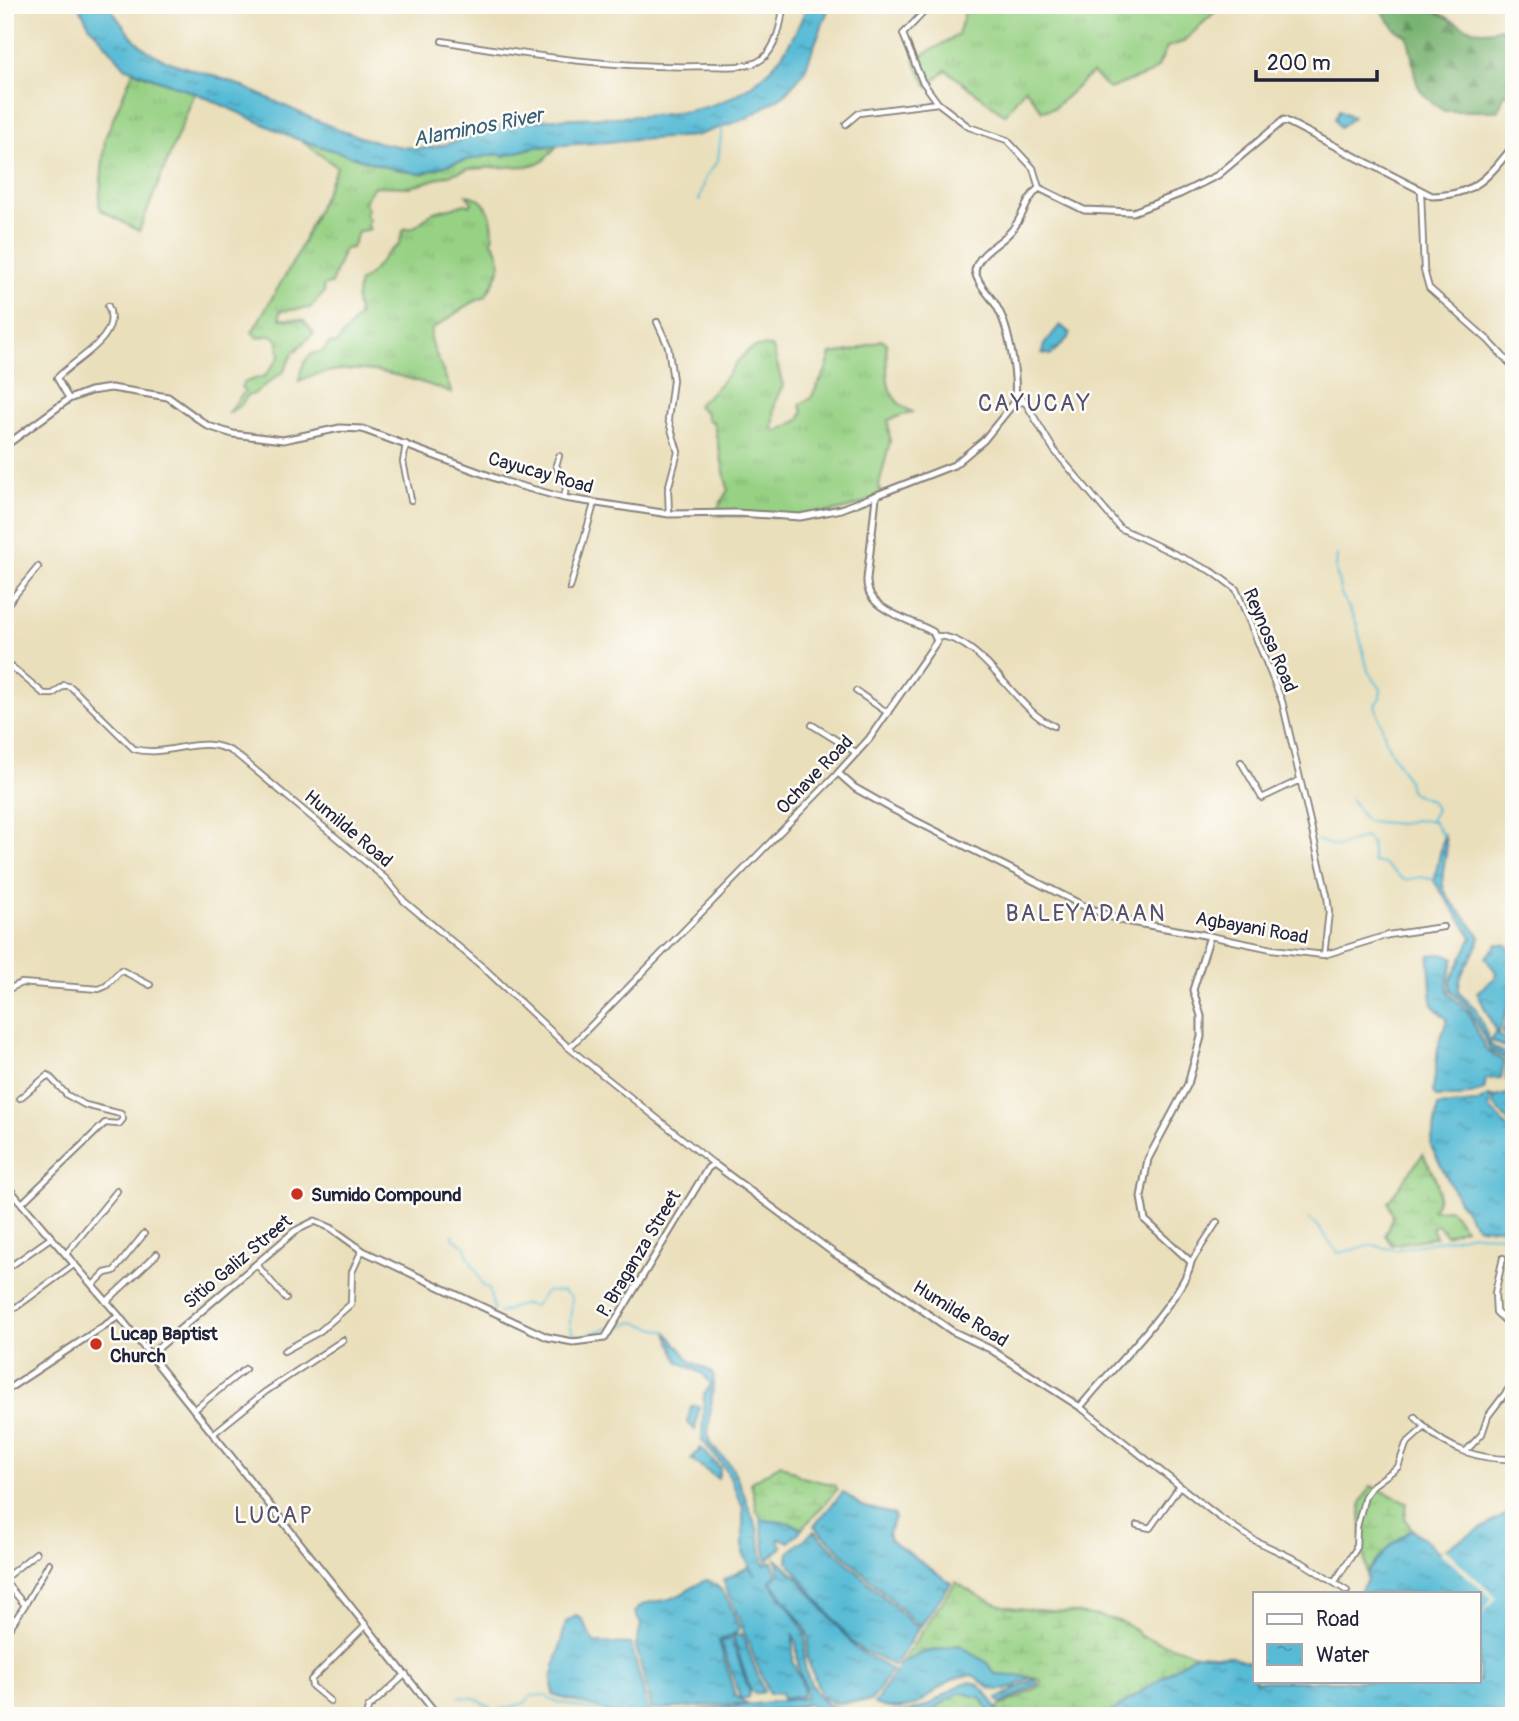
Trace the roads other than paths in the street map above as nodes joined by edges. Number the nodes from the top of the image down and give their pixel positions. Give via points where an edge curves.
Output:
1 (783, 5) edge
2 (940, 5) edge
3 (442, 41) dead end
4 (938, 103) junction
5 (846, 124) dead end
6 (1514, 145) edge
7 (1039, 188) junction
8 (1421, 193) junction
9 (108, 306) dead end
10 (657, 322) dead end
11 (1514, 368) edge
12 (1016, 391) junction
13 (69, 399) junction
14 (1025, 402) junction
15 (1014, 403) junction
16 (406, 443) junction
17 (5, 446) edge
18 (559, 456) dead end
19 (876, 497) junction
20 (564, 498) junction
21 (411, 500) dead end
22 (594, 504) junction
23 (669, 514) junction
24 (38, 567) dead end
25 (570, 588) dead end
26 (5, 607) edge
27 (937, 636) junction
28 (5, 661) edge
29 (856, 691) dead end
30 (888, 713) junction
31 (812, 725) dead end
32 (1054, 726) dead end
33 (857, 753) junction
34 (1241, 762) dead end
35 (838, 773) junction
36 (1300, 780) junction
37 (1443, 927) dead end
38 (1210, 936) junction
39 (1324, 955) junction
40 (150, 985) dead end
41 (5, 991) edge
42 (569, 1048) junction
43 (20, 1098) dead end
44 (714, 1164) junction
45 (5, 1184) edge
46 (117, 1191) dead end
47 (22, 1203) junction
48 (1217, 1222) dead end
49 (144, 1234) dead end
50 (52, 1237) junction
51 (362, 1250) junction
52 (66, 1254) junction
53 (157, 1254) dead end
54 (1503, 1258) dead end
55 (1191, 1262) junction
56 (75, 1264) junction
57 (257, 1265) junction
58 (8, 1268) dead end
59 (425, 1279) joint
60 (93, 1285) junction
61 (286, 1299) dead end
62 (106, 1302) junction
63 (15, 1308) dead end
64 (119, 1316) junction
65 (1514, 1329) edge
66 (343, 1340) dead end
67 (284, 1351) dead end
68 (150, 1355) junction
69 (245, 1369) dead end
70 (1514, 1382) edge
71 (5, 1391) edge
72 (1080, 1407) junction
73 (194, 1410) junction
74 (1415, 1417) dead end
75 (1425, 1427) junction
76 (213, 1434) junction
77 (1466, 1451) junction
78 (1514, 1459) edge
79 (1180, 1487) junction
80 (1137, 1525) dead end
81 (36, 1553) dead end
82 (49, 1563) dead end
83 (5, 1580) edge
84 (1334, 1583) junction
85 (1347, 1591) dead end
86 (25, 1605) junction
87 (5, 1609) edge
88 (14, 1620) junction
89 (366, 1625) junction
90 (6, 1632) edge
91 (406, 1674) junction
92 (330, 1701) dead end
93 (366, 1716) edge
94 (438, 1716) edge

1 - 3 street via 771,47 763,59 751,64 610,65
2 - 4 street via 923,13 903,37 922,81
4 - 5 street via 859,113
4 - 7 street via 969,127 1007,140 1033,168
6 - 8 street via 1474,188 1439,196
7 - 8 street via 1084,210 1133,212 1218,175 1286,120
7 - 12 street, Cayucay Road via 1011,233 982,257 975,271 1000,312
8 - 11 street via 1429,289
9 - 13 street via 107,334 57,378
10 - 23 street via 668,346 674,384 668,419 678,452 668,489
12 - 14 street, Reynosa Road
12 - 15 street, Cayucay Road
13 - 16 street, Cayucay Road via 100,388 134,389 168,397 208,426 233,434 283,440 349,427
13 - 17 street, Cayucay Road
14 - 15 street
14 - 36 street, Reynosa Road via 1054,450 1120,528 1213,572 1236,589 1282,701
15 - 19 street, Cayucay Road via 984,440 954,465
16 - 20 street, Cayucay Road via 506,482
16 - 21 street via 404,466
18 - 20 street via 556,465 566,488
19 - 23 street, Cayucay Road via 800,517
19 - 27 street via 868,593 878,604
20 - 22 street, Cayucay Road
22 - 23 street, Cayucay Road
22 - 25 street
24 - 26 street
27 - 30 street, Ochave Road via 934,648
27 - 32 street via 946,636 968,650 1000,675 1036,717
28 - 42 street, Humilde Road via 46,695 62,686 71,687 134,749 220,744 236,754 386,879 404,901
29 - 30 street
30 - 33 street, Ochave Road
31 - 33 street
33 - 35 street, Ochave Road
34 - 36 street via 1262,798
35 - 38 street, Agbayani Road via 894,810 1084,906 1120,920
35 - 42 street, Ochave Road
36 - 39 street, Reynosa Road via 1327,895
37 - 39 street, Agbayani Road via 1382,936
38 - 39 street, Agbayani Road
38 - 55 street via 1193,990 1202,1025 1195,1059 1188,1084 1151,1151 1142,1184 1145,1220
40 - 41 street via 121,970 99,989 21,983
42 - 44 street, Humilde Road
43 - 47 street via 48,1075 67,1095 121,1114 123,1119 119,1124 105,1123
44 - 59 street, P. Braganza Street via 603,1339 553,1340
44 - 72 street, Humilde Road via 835,1254
45 - 47 street
46 - 52 street
47 - 50 street
48 - 55 street
49 - 60 street via 114,1271
50 - 52 street
50 - 58 street
51 - 57 street, Sitio Galiz Street via 314,1222 295,1231
51 - 59 street, Sitio Galiz Street
51 - 67 street via 352,1272 351,1304 319,1332
52 - 56 street
53 - 62 street
54 - 65 street via 1496,1312
55 - 72 street via 1172,1297
56 - 60 street
56 - 63 street
57 - 61 street
57 - 68 street, Sitio Galiz Street
60 - 62 street
62 - 64 street
64 - 68 street
64 - 71 street
66 - 76 street via 265,1392
68 - 73 street
69 - 73 street
70 - 77 street
72 - 79 street, Humilde Road
73 - 76 street
74 - 75 street
75 - 77 street via 1444,1444
75 - 84 street via 1406,1444 1398,1467 1365,1496 1356,1549
76 - 89 street
77 - 78 street
79 - 80 street via 1150,1528
79 - 84 street, Humilde Road via 1254,1540
81 - 83 street
82 - 86 street
83 - 86 street
84 - 85 street, Humilde Road
86 - 88 street
87 - 88 street
88 - 90 street
89 - 91 street
89 - 92 street via 311,1680
91 - 93 street via 368,1708
91 - 94 street

